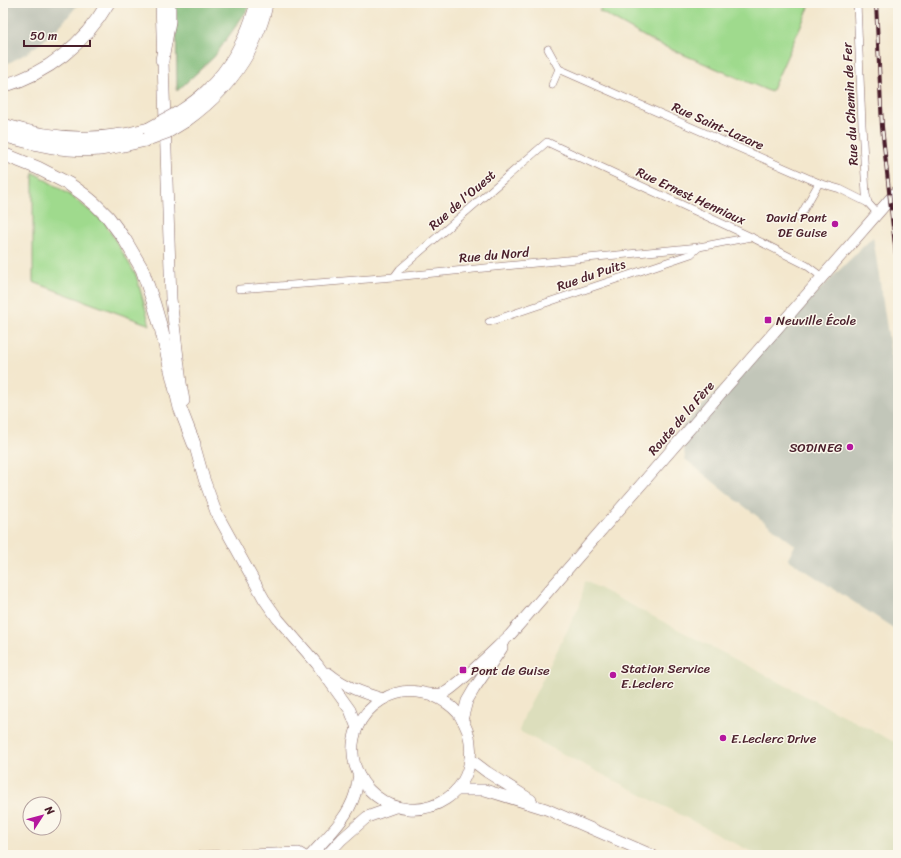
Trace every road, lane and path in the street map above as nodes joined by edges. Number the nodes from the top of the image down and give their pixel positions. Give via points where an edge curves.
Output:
1 (108, 3) edge
2 (161, 3) edge
3 (169, 3) edge
4 (257, 3) edge
5 (266, 3) edge
6 (857, 3) edge
7 (548, 49) dead end
8 (162, 60) junction
9 (559, 69) junction
10 (552, 85) dead end
11 (3, 86) edge
12 (182, 117) junction
13 (3, 125) edge
14 (147, 134) junction
15 (3, 135) edge
16 (547, 142) joint
17 (3, 154) edge
18 (819, 184) junction
19 (898, 190) edge
20 (868, 203) junction
21 (875, 217) junction
22 (799, 218) dead end
23 (751, 237) junction
24 (699, 247) junction
25 (394, 277) junction
26 (822, 277) junction
27 (238, 289) dead end
28 (489, 322) dead end
29 (194, 444) junction
30 (510, 636) junction
31 (317, 664) junction
32 (434, 696) junction
33 (383, 699) junction
34 (462, 720) junction
35 (357, 728) junction
36 (470, 759) junction
37 (359, 776) junction
38 (456, 790) junction
39 (395, 807) junction
40 (546, 809) junction
41 (200, 855) edge
42 (306, 855) edge
43 (311, 855) edge
44 (327, 855) edge
45 (652, 855) edge

1 - 11 highway via 86,33 65,54 33,75
2 - 8 main road
3 - 8 highway via 169,21
4 - 12 highway via 247,31 224,72
5 - 12 highway via 265,13 255,38 238,70 212,100 197,112
6 - 20 street, Rue du Chemin de Fer
7 - 9 street
8 - 29 main road via 171,299 181,383
9 - 10 street
9 - 18 street, Rue Saint-Lazare
12 - 14 highway, bridge
13 - 14 highway via 68,138
14 - 15 highway via 116,147 99,149 74,149 38,144
16 - 23 street, Rue Ernest Henniaux
16 - 25 street, Rue de l'Ouest via 400,269
17 - 29 highway via 69,184 104,213 126,240 142,269 154,304 180,408
18 - 20 street, Rue Saint-Lazare via 840,189
18 - 22 street
19 - 21 main road, Route de la Fère
20 - 21 street
21 - 26 main road, Route de la Fère
23 - 24 street, Rue du Nord
23 - 26 street, Rue Ernest Henniaux via 806,265
24 - 25 street, Rue du Nord
24 - 28 street, Rue du Puits via 690,254
25 - 27 street, Rue du Nord
26 - 30 main road, Route de la Fère
29 - 31 main road via 216,512 264,599
30 - 32 main road, Route de la Fère via 445,693
30 - 34 main road, Route de la Fère via 474,689
31 - 33 main road via 337,680 364,694
31 - 35 main road via 350,710
32 - 33 main road via 405,692
32 - 34 main road via 450,705
33 - 35 main road via 368,711
34 - 36 main road via 469,734
35 - 37 main road via 353,752
36 - 38 main road via 468,770
36 - 40 main road
37 - 39 main road via 373,795
37 - 43 main road via 355,795 348,809
38 - 39 main road via 446,799 421,809
38 - 40 main road via 485,790
39 - 44 main road via 367,817
40 - 45 main road
41 - 42 street via 299,851

